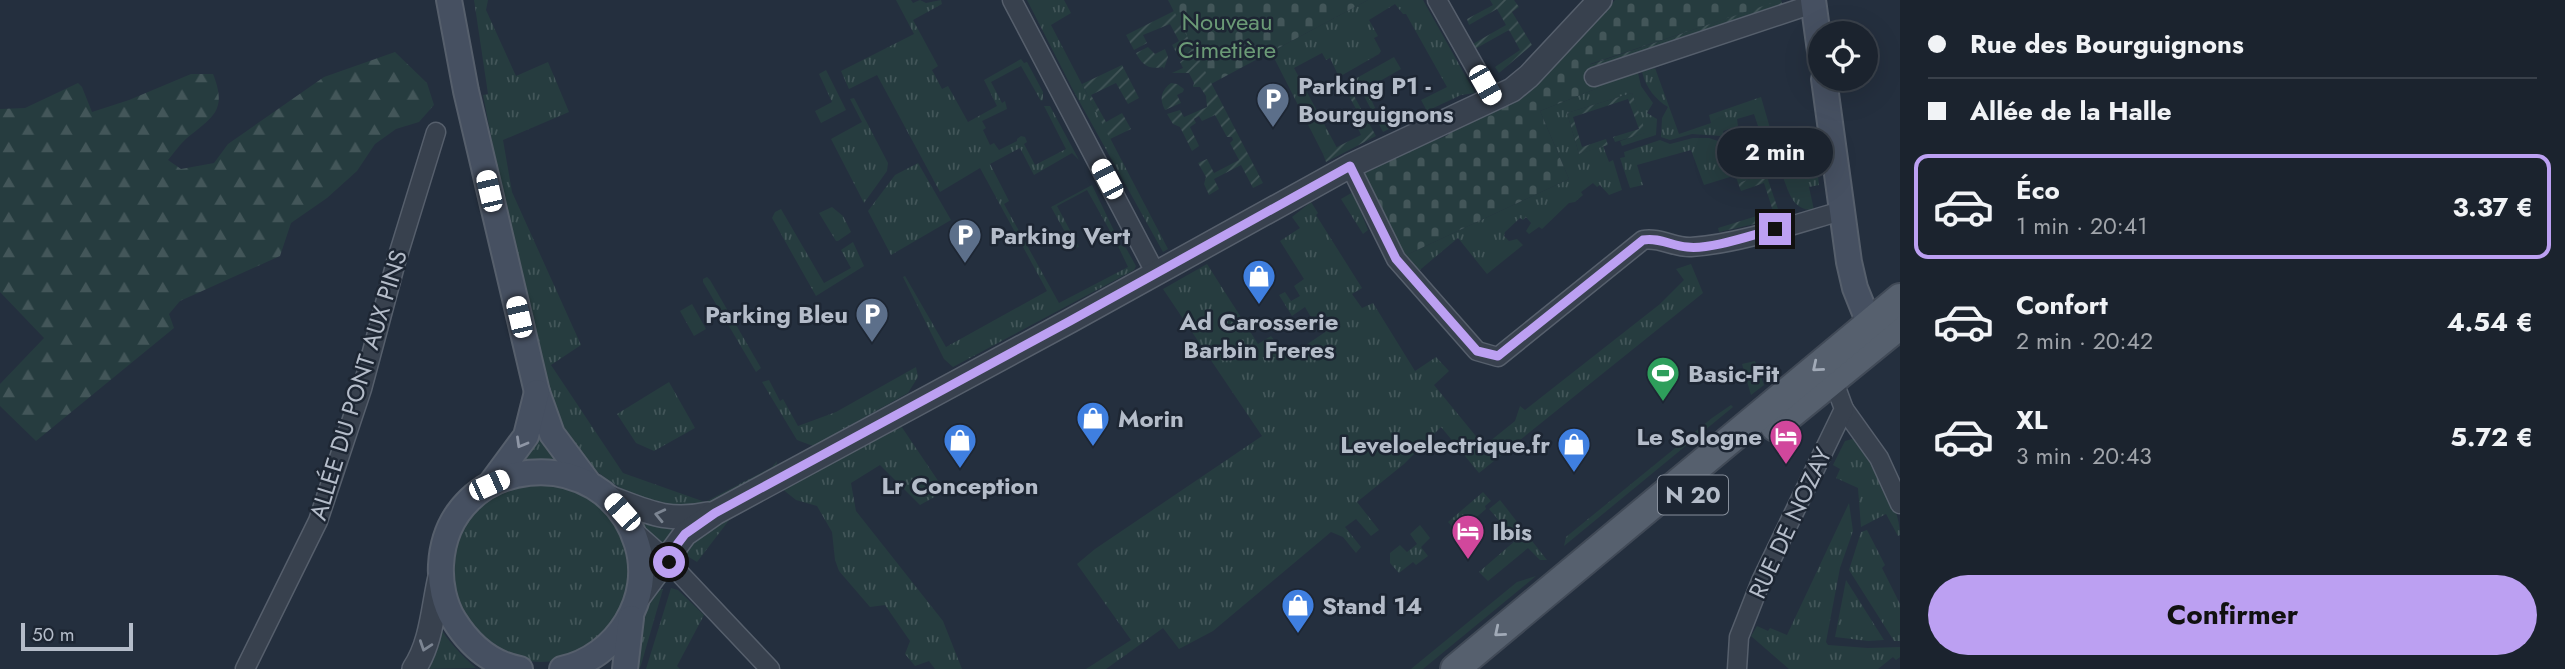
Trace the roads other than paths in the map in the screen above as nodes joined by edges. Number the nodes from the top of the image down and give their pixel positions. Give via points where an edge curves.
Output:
1 (1012, 0) edge
2 (1437, 0) edge
3 (1600, 0) edge
4 (443, 1) edge
5 (1813, 3) edge
6 (1816, 21) edge
7 (1594, 77) dead end
8 (1826, 91) edge
9 (1493, 99) junction
10 (436, 132) dead end
11 (1350, 166) junction
12 (1841, 211) junction
13 (1156, 274) junction
14 (1900, 298) edge
15 (1869, 323) junction
16 (1900, 325) edge
17 (1833, 379) junction
18 (537, 392) junction
19 (1844, 409) junction
20 (587, 482) junction
21 (489, 485) junction
22 (608, 497) junction
23 (1900, 504) edge
24 (715, 513) junction
25 (633, 530) junction
26 (666, 559) junction
27 (440, 573) junction
28 (634, 607) junction
29 (245, 669) edge
30 (414, 669) edge
31 (513, 669) edge
32 (562, 669) edge
33 (625, 669) edge
34 (770, 669) edge
35 (1455, 669) edge
36 (1485, 669) edge
37 (1737, 669) edge

1 - 13 street
2 - 9 street
3 - 9 street via 1529,76
4 - 18 main road
5 - 6 main road
5 - 7 street
8 - 12 main road
9 - 11 street
10 - 29 street, ALLÉE DU PONT AUX PINS via 362,389 318,521
11 - 12 street via 1396,259 1477,351 1498,356 1643,240 1652,238 1688,248
11 - 13 street
12 - 15 main road via 1856,288
13 - 24 street
14 - 15 main road, N 20
15 -> 35 main road, N 20
16 - 17 main road, N 20
17 - 19 street
17 - 36 main road, N 20
18 - 20 main road via 552,434
18 -> 21 main road via 526,436
19 - 23 street via 1879,458
19 - 37 street, RUE DE NOZAY via 1761,580 1739,637
20 - 21 main road via 563,473 538,471
20 - 22 main road
21 - 27 main road via 462,508 453,523
24 -> 22 street via 689,519 662,517
22 - 25 main road
24 - 26 street via 685,534
25 - 26 street
25 - 28 main road via 641,564
26 - 28 street
26 - 34 street
27 -> 30 street via 429,636
27 - 31 main road via 450,614 461,632 476,648
28 - 32 main road via 620,634 606,648
28 - 33 main road

